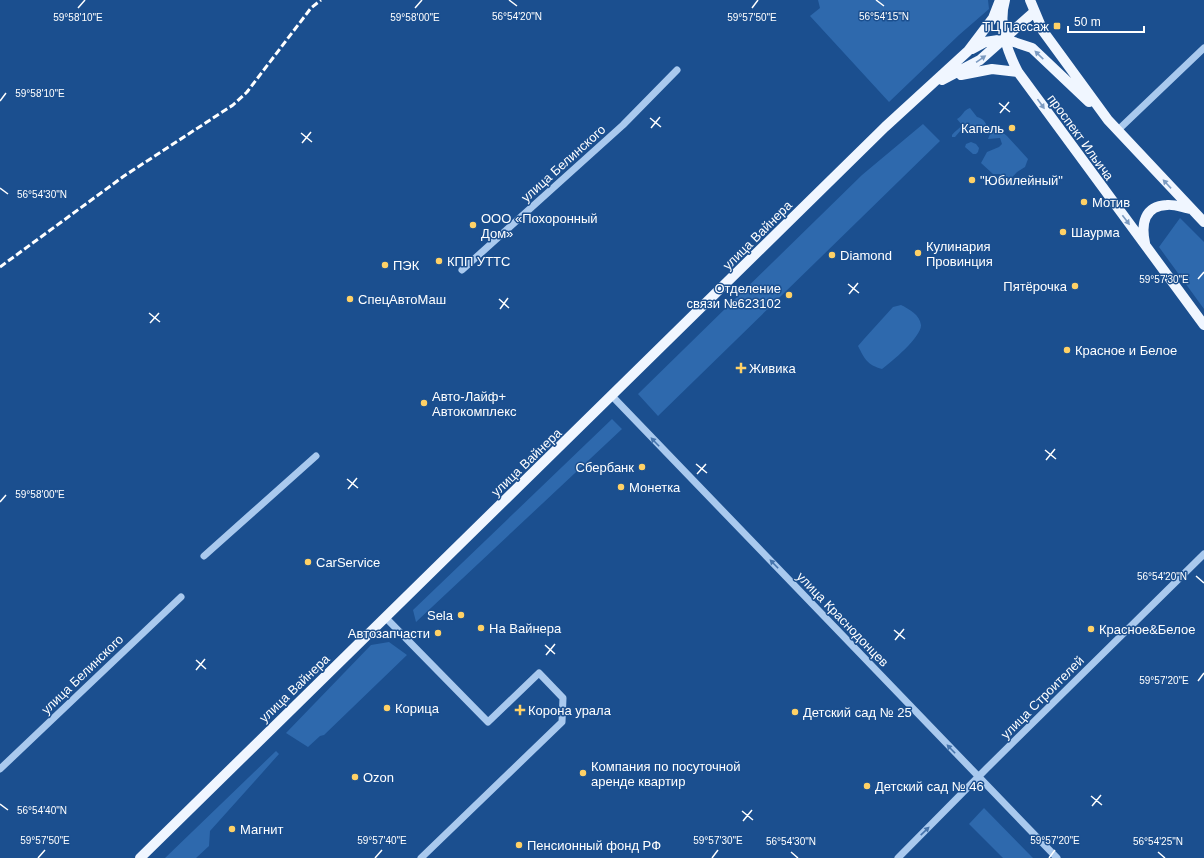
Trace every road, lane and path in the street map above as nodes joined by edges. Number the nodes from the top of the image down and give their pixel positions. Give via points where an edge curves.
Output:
1 (1000, 0) edge
2 (1005, 0) edge
3 (1030, 0) edge
4 (1034, 12) junction
5 (1005, 39) junction
6 (1204, 48) edge
7 (968, 51) junction
8 (677, 70) dead end
9 (1018, 72) junction
10 (947, 78) junction
11 (931, 85) junction
12 (1108, 120) junction
13 (1117, 131) junction
14 (1191, 209) junction
15 (1204, 222) edge
16 (1146, 246) junction
17 (462, 270) dead end
18 (1204, 325) edge
19 (612, 396) junction
20 (316, 456) dead end
21 (1204, 554) edge
22 (204, 556) dead end
23 (181, 597) dead end
24 (385, 617) junction
25 (0, 769) edge
26 (978, 777) junction
27 (140, 858) edge
28 (421, 858) edge
29 (898, 858) edge
30 (1057, 858) edge

1 - 7 main road, улица Вайнера via 993,18
2 - 5 main road, проспект Ильича
3 - 4 main road, проспект Ильича
4 - 5 main road, улица Вайнера
4 - 12 main road, проспект Ильича via 1043,32
5 - 7 main road, проспект Ильича via 985,42
5 - 9 main road, проспект Ильича
10 -> 5 main road, улица Вайнера via 980,60
12 -> 5 main road, проспект Ильича via 1032,48
6 - 13 street
7 - 11 main road, улица Вайнера
8 - 17 street, улица Белинского via 623,125
9 - 10 main road via 992,69
9 -> 16 main road, проспект Ильича
10 - 11 main road, улица Вайнера
11 - 19 main road, улица Вайнера via 885,127
12 - 13 main road, проспект Ильича
14 -> 13 main road, проспект Ильича
14 - 15 main road, проспект Ильича
14 - 16 main road via 1168,204 1153,208 1145,218 1143,233
16 - 18 main road, проспект Ильича
19 - 24 main road, улица Вайнера
26 -> 19 street, улица Краснодонцев
20 - 22 street
21 - 26 street, улица Строителей
23 - 25 street, улица Белинского
24 - 27 main road, улица Вайнера
24 - 28 street via 488,722 539,673 563,698 562,722
29 -> 26 street, улица Строителей
26 - 30 street, улица Краснодонцев

